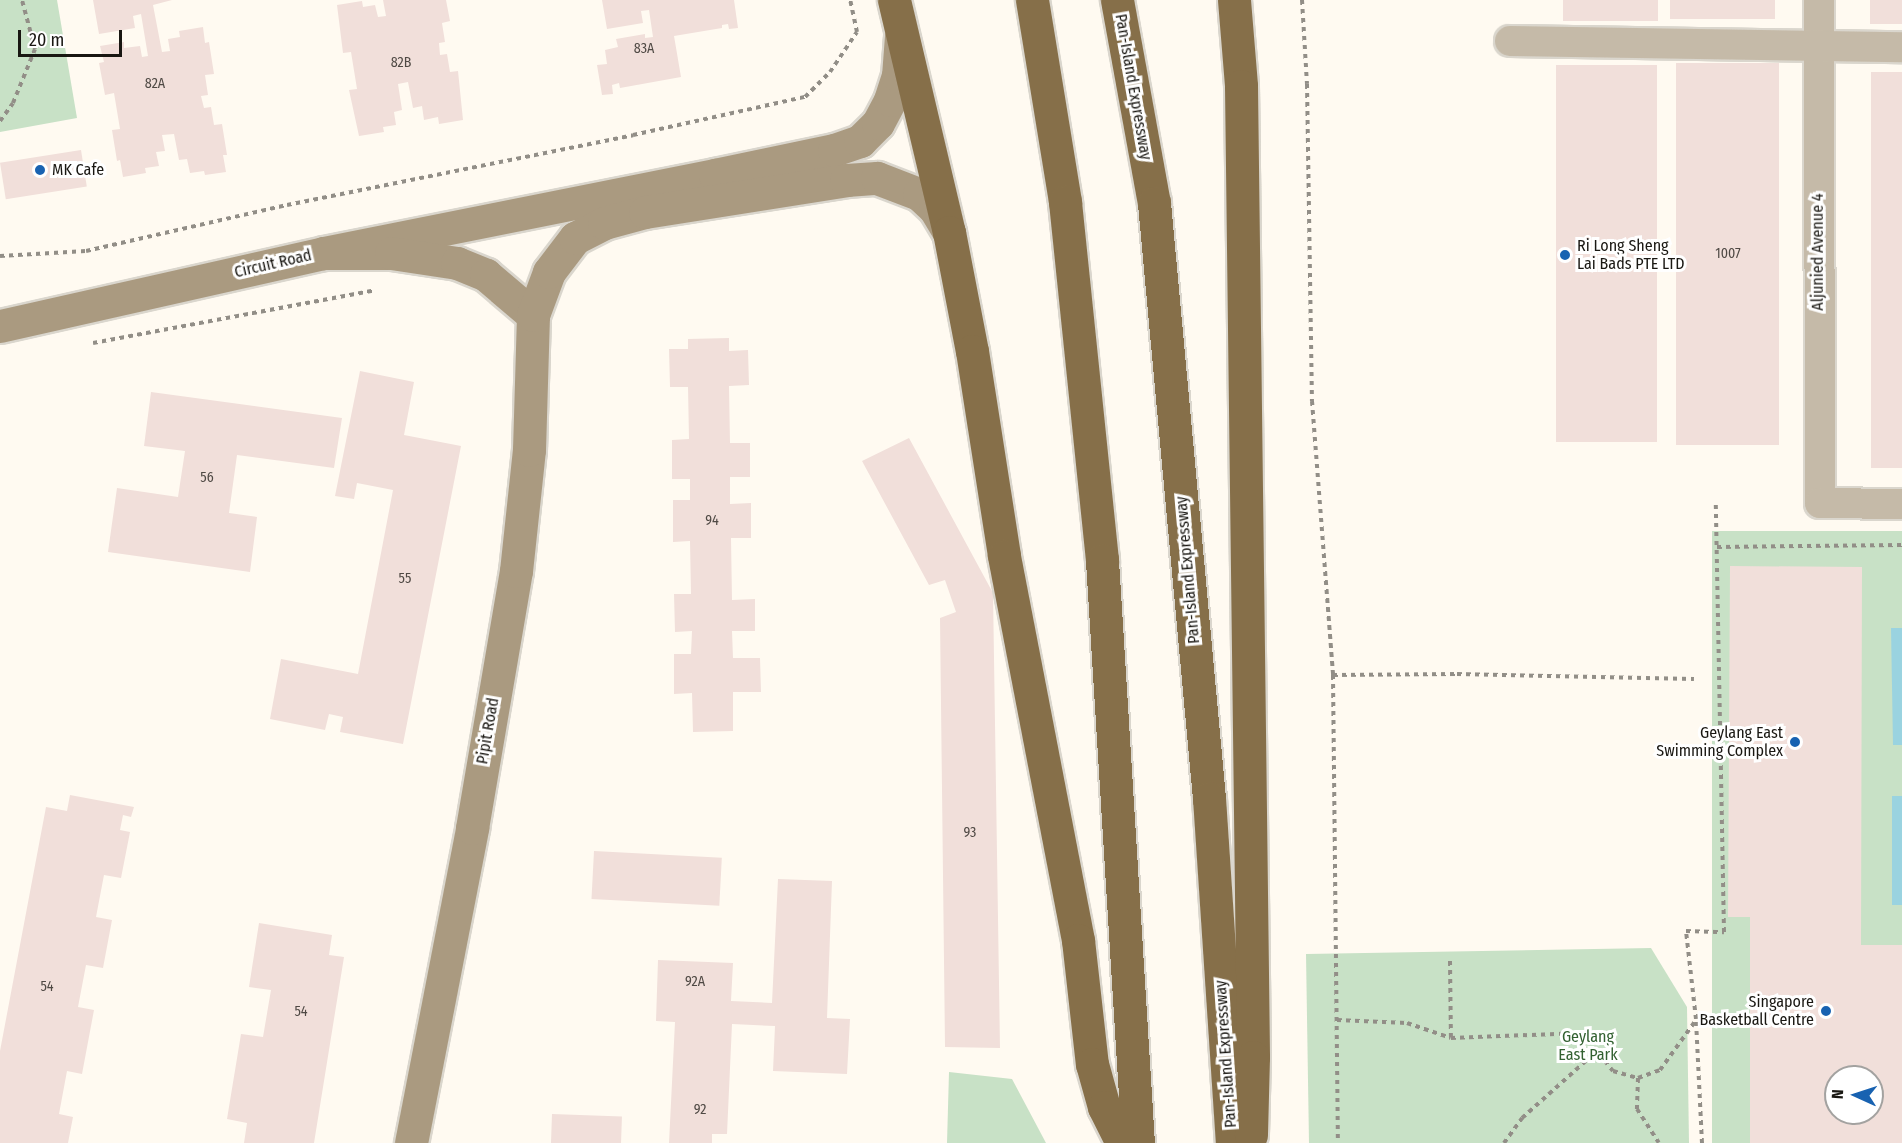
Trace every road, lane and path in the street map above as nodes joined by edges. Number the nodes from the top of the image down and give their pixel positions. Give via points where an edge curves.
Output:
1 (22, 0) edge
2 (850, 0) edge
3 (1032, 0) edge
4 (1117, 0) edge
5 (1234, 0) edge
6 (1302, 0) edge
7 (1819, 0) edge
8 (898, 15) edge
9 (1510, 41) dead end
10 (1819, 45) junction
11 (1902, 46) edge
12 (0, 121) edge
13 (949, 232) junction
14 (324, 253) junction
15 (0, 256) edge
16 (379, 289) dead end
17 (533, 315) junction
18 (0, 326) edge
19 (91, 344) dead end
20 (1716, 501) dead end
21 (1902, 504) edge
22 (1902, 545) edge
23 (1717, 547) junction
24 (1333, 675) junction
25 (1694, 679) dead end
26 (1450, 961) dead end
27 (1337, 1020) junction
28 (1696, 1020) junction
29 (1451, 1038) junction
30 (1598, 1050) junction
31 (1638, 1078) junction
32 (411, 1143) edge
33 (1122, 1143) edge
34 (1138, 1143) edge
35 (1232, 1143) edge
36 (1251, 1143) edge
37 (1338, 1143) edge
38 (1504, 1143) edge
39 (1659, 1143) edge
40 (1702, 1143) edge

1 - 12 path via 35,49 13,103
2 - 15 path via 856,32 830,72 805,97 86,251
3 - 34 highway via 1065,202 1102,560
4 - 35 highway, Pan-Island Expressway via 1154,203 1209,798
5 - 36 highway via 1241,86
6 - 24 path via 1308,84 1312,401
7 - 10 street, Aljunied Avenue 4
8 - 13 highway
8 - 14 street via 898,76 878,123 860,141 716,175
9 - 10 street
10 - 11 street
10 - 21 street, Aljunied Avenue 4 via 1820,503
13 - 17 street, Pipit Road via 935,209 919,194 877,178 645,212 604,223 575,238 549,272
13 - 33 highway via 1004,556 1078,940 1092,1064 1104,1107
14 - 17 street, Circuit Road via 391,253 457,263 486,275
14 - 18 street, Circuit Road
16 - 19 path
17 - 32 street, Pipit Road via 529,450 516,571 472,828
20 - 23 path
22 - 23 path
23 - 28 path via 1724,932 1686,931
24 - 25 path
24 - 27 path
26 - 29 path
27 - 29 path via 1407,1023
27 - 37 path
28 - 31 path via 1660,1070
28 - 40 path
29 - 30 path via 1582,1033
30 - 31 path via 1613,1071
30 - 38 path via 1522,1118
31 - 39 path via 1637,1109

